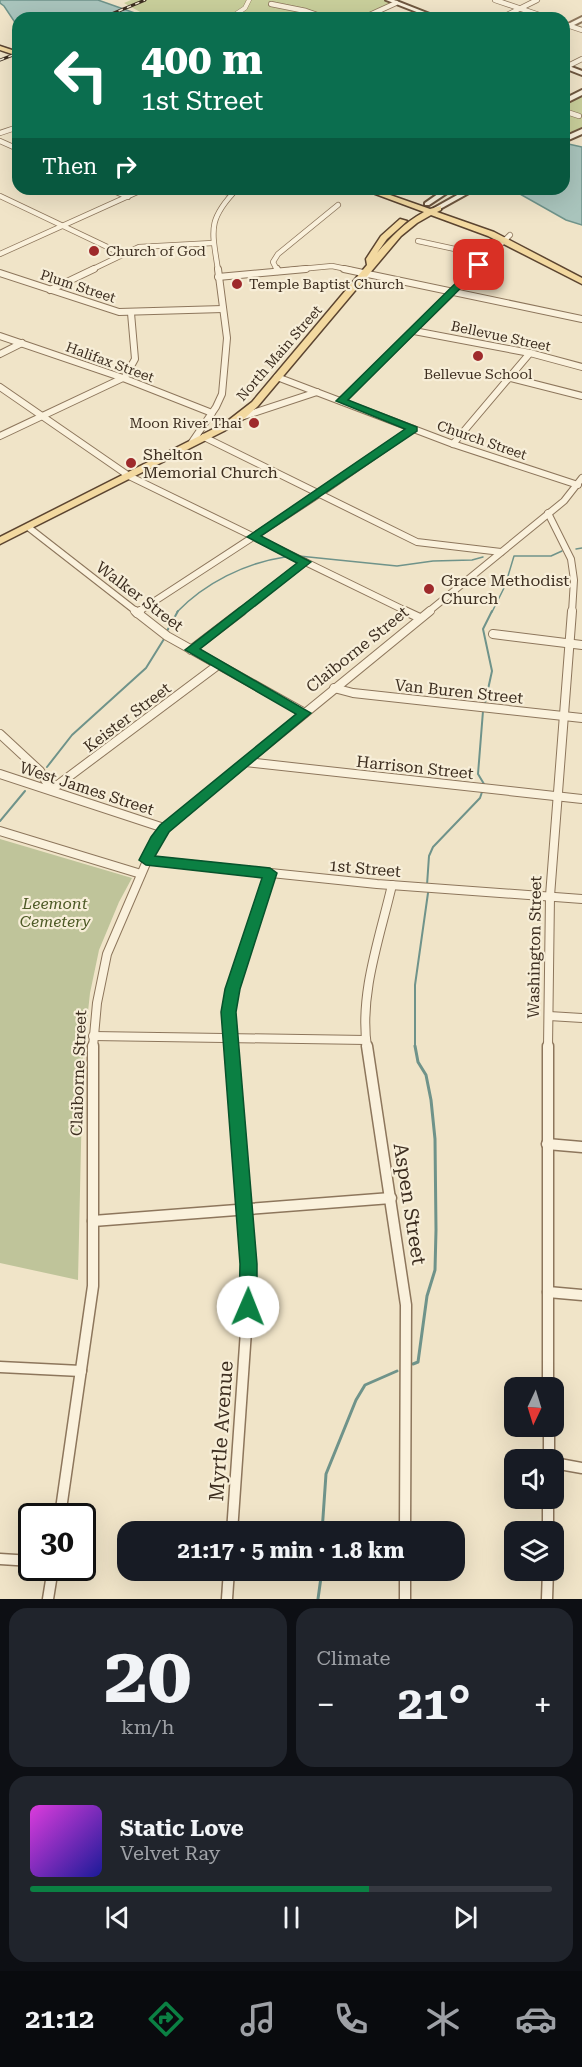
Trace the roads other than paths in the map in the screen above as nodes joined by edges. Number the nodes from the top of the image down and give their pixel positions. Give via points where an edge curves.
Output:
1 (249, 0) edge
2 (495, 0) edge
3 (537, 0) edge
4 (393, 1) edge
5 (271, 4) dead end
6 (520, 8) junction
7 (239, 12) edge
8 (312, 12) edge
9 (374, 12) edge
10 (421, 12) edge
11 (512, 12) edge
12 (531, 12) edge
13 (570, 113) edge
14 (579, 116) dead end
15 (123, 195) edge
16 (132, 195) edge
17 (231, 195) edge
18 (387, 195) edge
19 (397, 195) edge
20 (440, 195) edge
21 (462, 195) edge
22 (0, 196) edge
23 (128, 197) junction
24 (338, 205) dead end
25 (430, 207) junction
26 (65, 226) junction
27 (507, 237) junction
28 (418, 241) dead end
29 (213, 243) junction
30 (0, 254) edge
31 (122, 254) junction
32 (488, 256) junction
33 (368, 268) junction
34 (278, 271) junction
35 (0, 273) edge
36 (218, 277) junction
37 (582, 281) edge
38 (50, 290) junction
39 (454, 291) junction
40 (223, 309) junction
41 (131, 313) junction
42 (582, 320) edge
43 (414, 331) junction
44 (0, 336) edge
45 (22, 344) junction
46 (530, 353) junction
47 (0, 354) edge
48 (582, 367) edge
49 (278, 377) junction
50 (123, 378) junction
51 (512, 378) junction
52 (0, 387) edge
53 (317, 392) junction
54 (582, 396) edge
55 (341, 401) junction
56 (212, 413) junction
57 (43, 416) junction
58 (241, 417) junction
59 (413, 429) junction
60 (0, 436) edge
61 (204, 436) junction
62 (192, 442) junction
63 (453, 444) junction
64 (129, 476) junction
65 (580, 482) edge
66 (319, 494) junction
67 (548, 513) junction
68 (28, 527) junction
69 (253, 537) junction
70 (0, 541) edge
71 (501, 552) junction
72 (305, 562) junction
73 (578, 576) edge
74 (137, 613) junction
75 (420, 618) junction
76 (493, 634) dead end
77 (569, 643) junction
78 (582, 645) edge
79 (191, 650) junction
80 (218, 665) junction
81 (334, 688) junction
82 (305, 713) junction
83 (564, 716) junction
84 (582, 718) edge
85 (0, 734) edge
86 (246, 762) junction
87 (0, 774) edge
88 (51, 790) junction
89 (556, 796) junction
90 (582, 799) edge
91 (165, 828) junction
92 (0, 831) edge
93 (146, 860) junction
94 (270, 873) junction
95 (141, 874) junction
96 (392, 885) junction
97 (550, 896) junction
98 (582, 899) edge
99 (549, 1016) junction
100 (582, 1018) edge
101 (93, 1036) junction
102 (230, 1039) junction
103 (366, 1040) junction
104 (547, 1144) junction
105 (582, 1147) edge
106 (391, 1198) junction
107 (243, 1209) junction
108 (93, 1221) junction
109 (548, 1292) junction
110 (582, 1295) edge
111 (0, 1367) edge
112 (81, 1371) junction
113 (549, 1377) edge
114 (564, 1465) edge
115 (582, 1468) edge
116 (62, 1503) edge
117 (233, 1521) edge
118 (405, 1521) edge
119 (0, 1559) edge
120 (18, 1560) edge
121 (51, 1581) edge
122 (228, 1581) edge
123 (405, 1581) edge
124 (548, 1581) edge
125 (48, 1599) edge
126 (227, 1599) edge
127 (405, 1599) edge
128 (548, 1599) edge

1 - 7 street via 248,6
2 - 6 street
3 - 6 street
4 - 9 street
4 - 10 main road
5 - 8 street
6 - 11 street
6 - 12 street
13 - 14 street
15 - 23 street
16 - 23 street
17 - 29 street via 215,218
18 - 25 main road
19 - 25 main road
20 - 25 main road
21 - 25 main road
22 - 26 street
23 - 26 street
24 - 34 street via 278,254 273,262
25 - 27 main road
25 - 33 main road, North Main Street
26 - 30 street
26 - 31 street
27 - 32 street
27 - 37 main road
28 - 32 street
29 - 31 street via 150,245
29 - 36 street
31 - 38 street
32 - 39 street
33 - 34 street via 323,265
33 - 39 street
33 - 49 main road, North Main Street
34 - 36 street
35 - 38 street, Plum Street
36 - 40 street
38 - 41 street, Plum Street
39 - 42 street
39 - 43 street
40 - 41 street, Plum Street
40 - 56 street via 226,363 222,394
41 - 50 street via 135,359
43 - 46 street, Bellevue Street
43 - 55 street
44 - 45 street, Halifax Street
45 - 47 street
45 - 50 street, Halifax Street
46 - 48 street, Bellevue Street
46 - 51 street
49 - 53 street, Church Street
49 - 58 main road, North Main Street
50 - 56 street, Halifax Street
50 - 57 street
51 - 54 street
51 - 63 street
52 - 57 street
53 - 55 street, Church Street
53 - 58 street
55 - 59 street, Church Street
56 - 62 street
57 - 60 street
57 - 64 street
58 - 61 main road, North Main Street
59 - 63 street, Church Street
59 - 66 street
61 - 62 main road, North Main Street
61 - 66 street
62 - 64 main road, North Main Street
63 - 65 street, Church Street
64 - 68 main road, North Main Street
64 - 69 street
65 - 67 street, Claiborne Street
66 - 69 street
66 - 71 street via 417,542
67 - 71 street, Claiborne Street
67 - 73 street, Washington Street
68 - 70 main road, North Main Street
68 - 74 street, Walker Street
69 - 72 street
69 - 74 street
71 - 75 street, Claiborne Street
72 - 75 street
72 - 79 street
73 - 77 street, Washington Street
74 - 79 street, Walker Street
75 - 81 street, Claiborne Street
76 - 77 street
77 - 78 street
77 - 83 street, Washington Street
79 - 80 street, Walker Street
80 - 82 street, Walker Street
80 - 88 street, Keister Street
81 - 82 street, Claiborne Street
81 - 83 street, Van Buren Street
82 - 86 street, Claiborne Street
83 - 84 street, Van Buren Street
83 - 89 street, Washington Street
85 - 88 street via 40,771
86 - 89 street, Harrison Street
86 - 91 street, Claiborne Street
87 - 88 street, West James Street
88 - 91 street, West James Street
89 - 90 street, Harrison Street
89 - 97 street, Washington Street
91 - 93 street, Claiborne Street
92 - 95 street
93 - 94 street, 1st Street
93 - 95 street, Claiborne Street
94 - 96 street, 1st Street
94 - 102 street, Myrtle Avenue via 232,989 228,1012
95 - 101 street, Claiborne Street via 107,954
96 - 97 street, 1st Street
96 - 103 street, Aspen Street via 368,992
97 - 98 street, 1st Street
97 - 99 street, Washington Street
99 - 100 street
99 - 104 street, Washington Street
101 - 102 street
101 - 108 street, Claiborne Street
102 - 103 street
102 - 107 street, Myrtle Avenue
103 - 106 street, Aspen Street
104 - 105 street
104 - 109 street, Washington Street
106 - 107 street
106 - 118 street, Aspen Street via 406,1305
107 - 108 street
107 - 117 street, Myrtle Avenue via 249,1288
108 - 112 street, Claiborne Street via 93,1286
109 - 110 street
109 - 113 street, Washington Street
111 - 112 street
112 - 116 street, Claiborne Street
114 - 115 street
119 - 120 street
121 - 125 street
122 - 126 street
123 - 127 street
124 - 128 street

